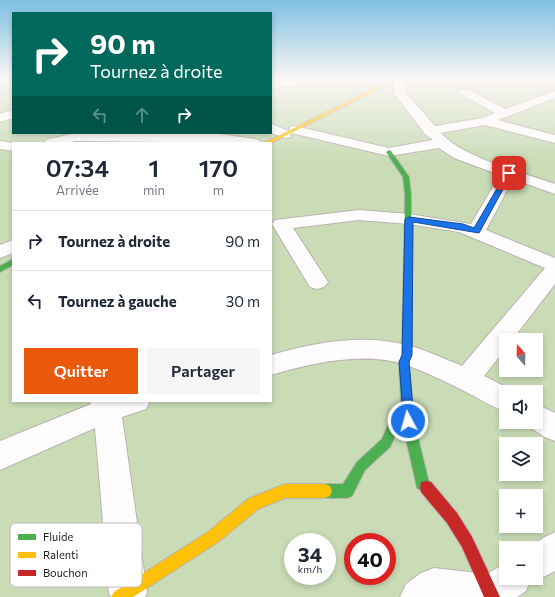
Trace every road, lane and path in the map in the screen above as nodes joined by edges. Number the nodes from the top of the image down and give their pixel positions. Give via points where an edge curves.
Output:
1 (341, 107) edge
2 (411, 107) edge
3 (493, 107) edge
4 (520, 107) edge
5 (504, 113) junction
6 (12, 114) edge
7 (0, 118) edge
8 (485, 121) junction
9 (272, 128) edge
10 (430, 131) junction
11 (290, 132) junction
12 (555, 139) edge
13 (56, 142) edge
14 (247, 142) edge
15 (269, 142) edge
16 (442, 143) junction
17 (0, 145) edge
18 (12, 147) edge
19 (389, 152) junction
20 (509, 173) junction
21 (555, 189) edge
22 (409, 219) junction
23 (476, 231) junction
24 (12, 246) edge
25 (0, 252) edge
26 (12, 263) edge
27 (555, 265) edge
28 (0, 269) edge
29 (555, 270) edge
30 (317, 282) dead end
31 (407, 355) junction
32 (272, 365) edge
33 (468, 379) junction
34 (499, 396) edge
35 (116, 404) edge
36 (407, 404) junction
37 (543, 420) edge
38 (555, 428) edge
39 (0, 456) edge
40 (120, 523) edge
41 (555, 550) edge
42 (543, 558) edge
43 (142, 583) edge
44 (135, 587) edge
45 (499, 589) edge
46 (123, 595) edge
47 (419, 597) edge

1 - 11 main road
2 - 10 street
3 - 5 street
4 - 5 street
5 - 8 street
6 - 7 street
8 - 10 street
8 - 12 street
9 - 11 street
10 - 16 street
11 - 15 main road
11 - 19 street
13 - 14 street via 75,137 220,138
16 - 19 street
16 - 20 street via 459,155
17 - 18 street
19 - 22 main road via 406,177
20 - 21 street
20 - 23 street
22 - 23 street
22 - 30 street via 360,215 281,224
22 - 31 main road
23 - 27 street
24 - 25 street
26 - 28 main road
29 - 33 street
31 - 32 street via 374,349 342,350 294,358
31 - 33 street
31 - 36 main road via 404,362
33 - 34 street
35 - 39 street
35 - 40 street
36 - 43 main road via 395,422 386,443 361,466 347,491 285,491 253,504 213,536
36 - 45 main road via 422,483 452,518
37 - 38 street
41 - 42 street
44 - 46 main road
45 - 47 street via 434,586

